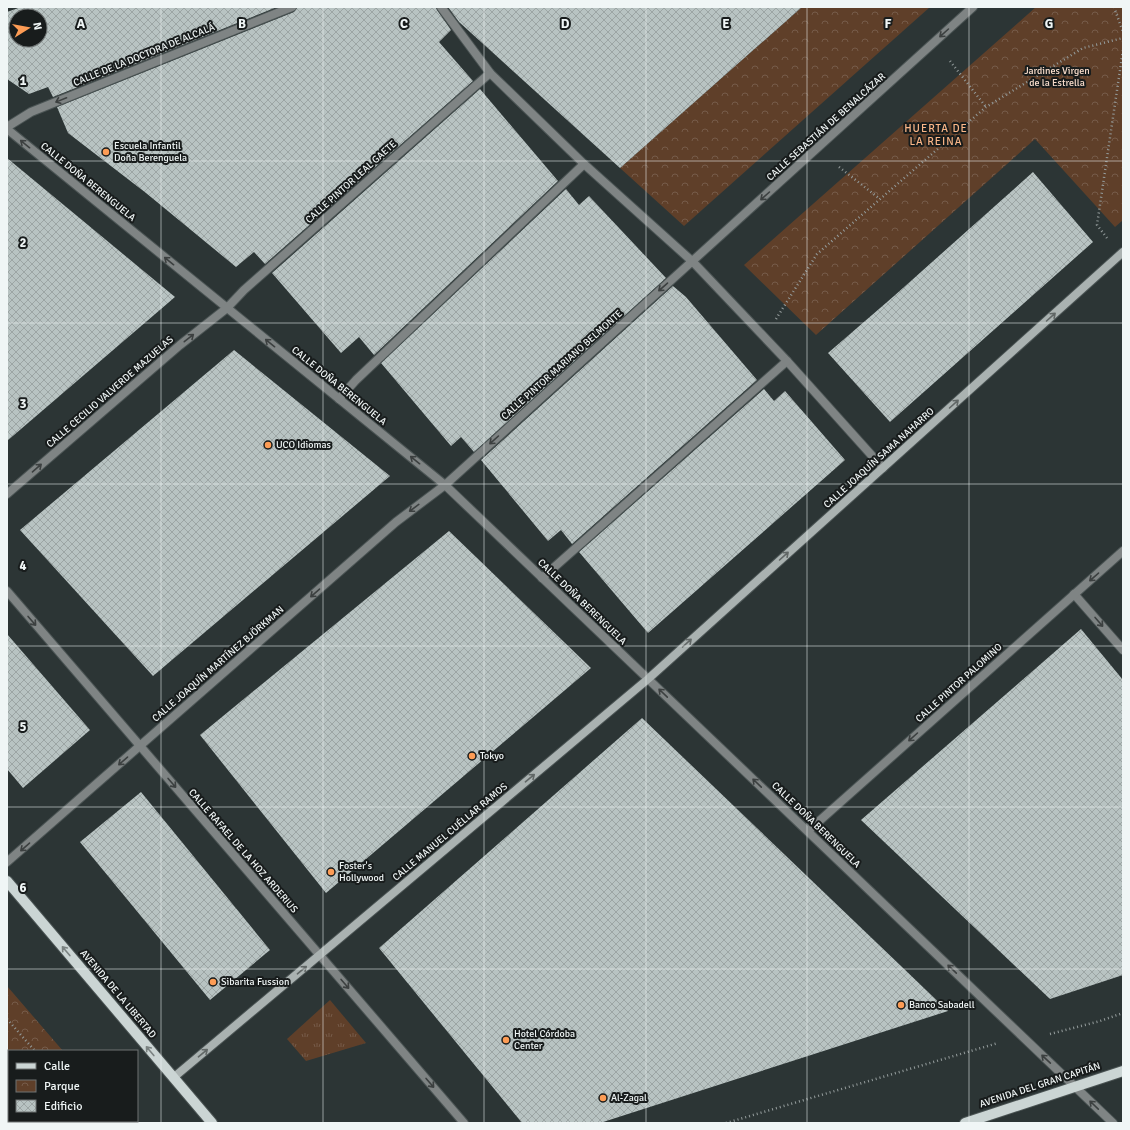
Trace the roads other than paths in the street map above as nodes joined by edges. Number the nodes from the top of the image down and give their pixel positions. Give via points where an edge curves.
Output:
1 (292, 7) edge
2 (441, 7) edge
3 (973, 7) edge
4 (490, 72) junction
5 (7, 128) edge
6 (584, 164) junction
7 (1123, 252) edge
8 (693, 262) junction
9 (227, 308) junction
10 (787, 361) junction
11 (339, 399) junction
12 (883, 468) junction
13 (445, 485) junction
14 (7, 494) edge
15 (1123, 551) edge
16 (542, 578) junction
17 (7, 591) edge
18 (1074, 594) junction
19 (1123, 650) edge
20 (648, 679) junction
21 (140, 746) junction
22 (808, 831) junction
23 (7, 862) edge
24 (7, 881) edge
25 (319, 955) junction
26 (1123, 1071) edge
27 (173, 1078) junction
28 (1074, 1086) junction
29 (212, 1123) edge
30 (464, 1123) edge
31 (965, 1123) edge
32 (1113, 1123) edge

1 -> 5 street, CALLE DE LA DOCTORA DE ALCALÁ via 31,112
2 - 4 street
3 -> 8 street, CALLE SEBASTIÁN DE BENALCÁZAR
4 - 6 street
4 - 9 street, CALLE PINTOR LEAL GAETE via 244,290
9 -> 5 street, CALLE DOÑA BERENGUELA
6 - 8 street
6 - 11 street
12 -> 7 street, CALLE JOAQUÍN SAMA NAHARRO
8 - 10 street
8 -> 13 street, CALLE PINTOR MARIANO BELMONTE
11 -> 9 street, CALLE DOÑA BERENGUELA
14 -> 9 street, CALLE CECILIO VALVERDE MAZUELAS via 180,345
10 - 12 street
10 - 16 street
13 -> 11 street, CALLE DOÑA BERENGUELA
20 -> 12 street, CALLE JOAQUÍN SAMA NAHARRO
13 - 16 street, CALLE DOÑA BERENGUELA
13 -> 21 street, CALLE JOAQUÍN MARTÍNEZ BJÖRKMAN via 396,522
15 -> 18 street, CALLE PINTOR PALOMINO
16 - 20 street, CALLE DOÑA BERENGUELA
17 -> 21 street, CALLE RAFAEL DE LA HOZ ARDERIUS
18 -> 19 street
18 -> 22 street, CALLE PINTOR PALOMINO
22 -> 20 street, CALLE DOÑA BERENGUELA
25 -> 20 street, CALLE MANUEL CUÉLLAR RAMOS
21 -> 23 street, CALLE JOAQUÍN MARTÍNEZ BJÖRKMAN
21 -> 25 street, CALLE RAFAEL DE LA HOZ ARDERIUS
28 -> 22 street, CALLE DOÑA BERENGUELA
27 -> 24 main road, AVENIDA DE LA LIBERTAD
27 -> 25 street, CALLE MANUEL CUÉLLAR RAMOS
25 -> 30 street, CALLE RAFAEL DE LA HOZ ARDERIUS
26 - 28 main road, AVENIDA DEL GRAN CAPITÁN
27 - 29 main road, AVENIDA DE LA LIBERTAD
28 - 31 main road, AVENIDA DEL GRAN CAPITÁN
32 -> 28 street, CALLE DOÑA BERENGUELA

